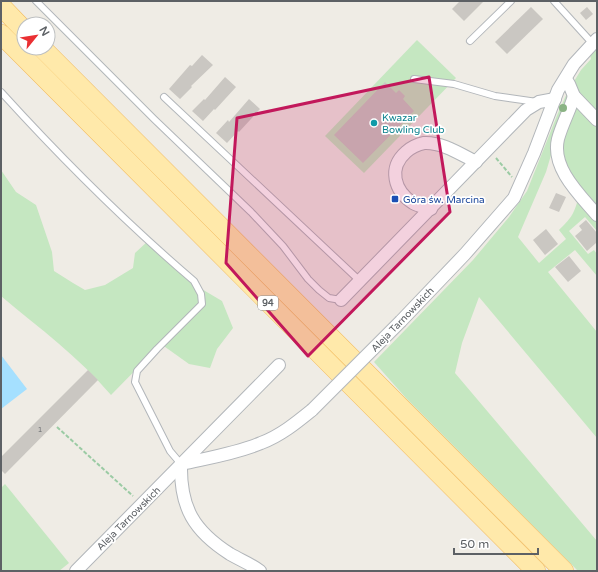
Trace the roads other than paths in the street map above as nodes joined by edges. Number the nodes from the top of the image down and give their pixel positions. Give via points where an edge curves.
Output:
1 (36, 1) edge
2 (511, 1) edge
3 (554, 1) edge
4 (1, 6) edge
5 (16, 22) edge
6 (1, 34) edge
7 (470, 41) dead end
8 (595, 42) edge
9 (50, 56) edge
10 (414, 79) dead end
11 (566, 79) junction
12 (1, 92) edge
13 (574, 96) junction
14 (164, 97) dead end
15 (555, 99) junction
16 (539, 102) junction
17 (597, 120) edge
18 (476, 162) junction
19 (430, 209) junction
20 (597, 215) edge
21 (360, 281) junction
22 (341, 300) joint
23 (279, 365) dead end
24 (181, 464) junction
25 (76, 571) edge
26 (260, 571) edge
27 (536, 571) edge
28 (564, 571) edge

1 - 22 lane via 154,120 251,212 319,290 329,298
2 - 7 lane
3 - 8 lane
4 - 5 main road
6 - 27 main road, 94
8 - 11 street, Aleja Tarnowskich via 574,64
9 - 28 main road, 94
10 - 16 lane via 454,84 495,96
11 - 13 street
11 - 15 street, Aleja Tarnowskich
12 - 24 lane via 123,217 194,281 201,294 202,304 137,371 135,382 170,451
13 - 17 street
13 - 20 street via 558,140 559,161 566,175
14 - 21 lane
15 - 16 street
15 - 24 street, Aleja Tarnowskich, bridge via 514,198 475,243 312,410 287,430 261,443
16 - 18 street via 526,110
18 - 19 street
18 - 19 street via 447,148 424,143 401,156 394,172 400,191 414,204
19 - 21 street
21 - 22 street
23 - 24 street, Aleja Tarnowskich
24 - 25 street, Aleja Tarnowskich
24 - 26 street via 182,494 190,514 204,535

